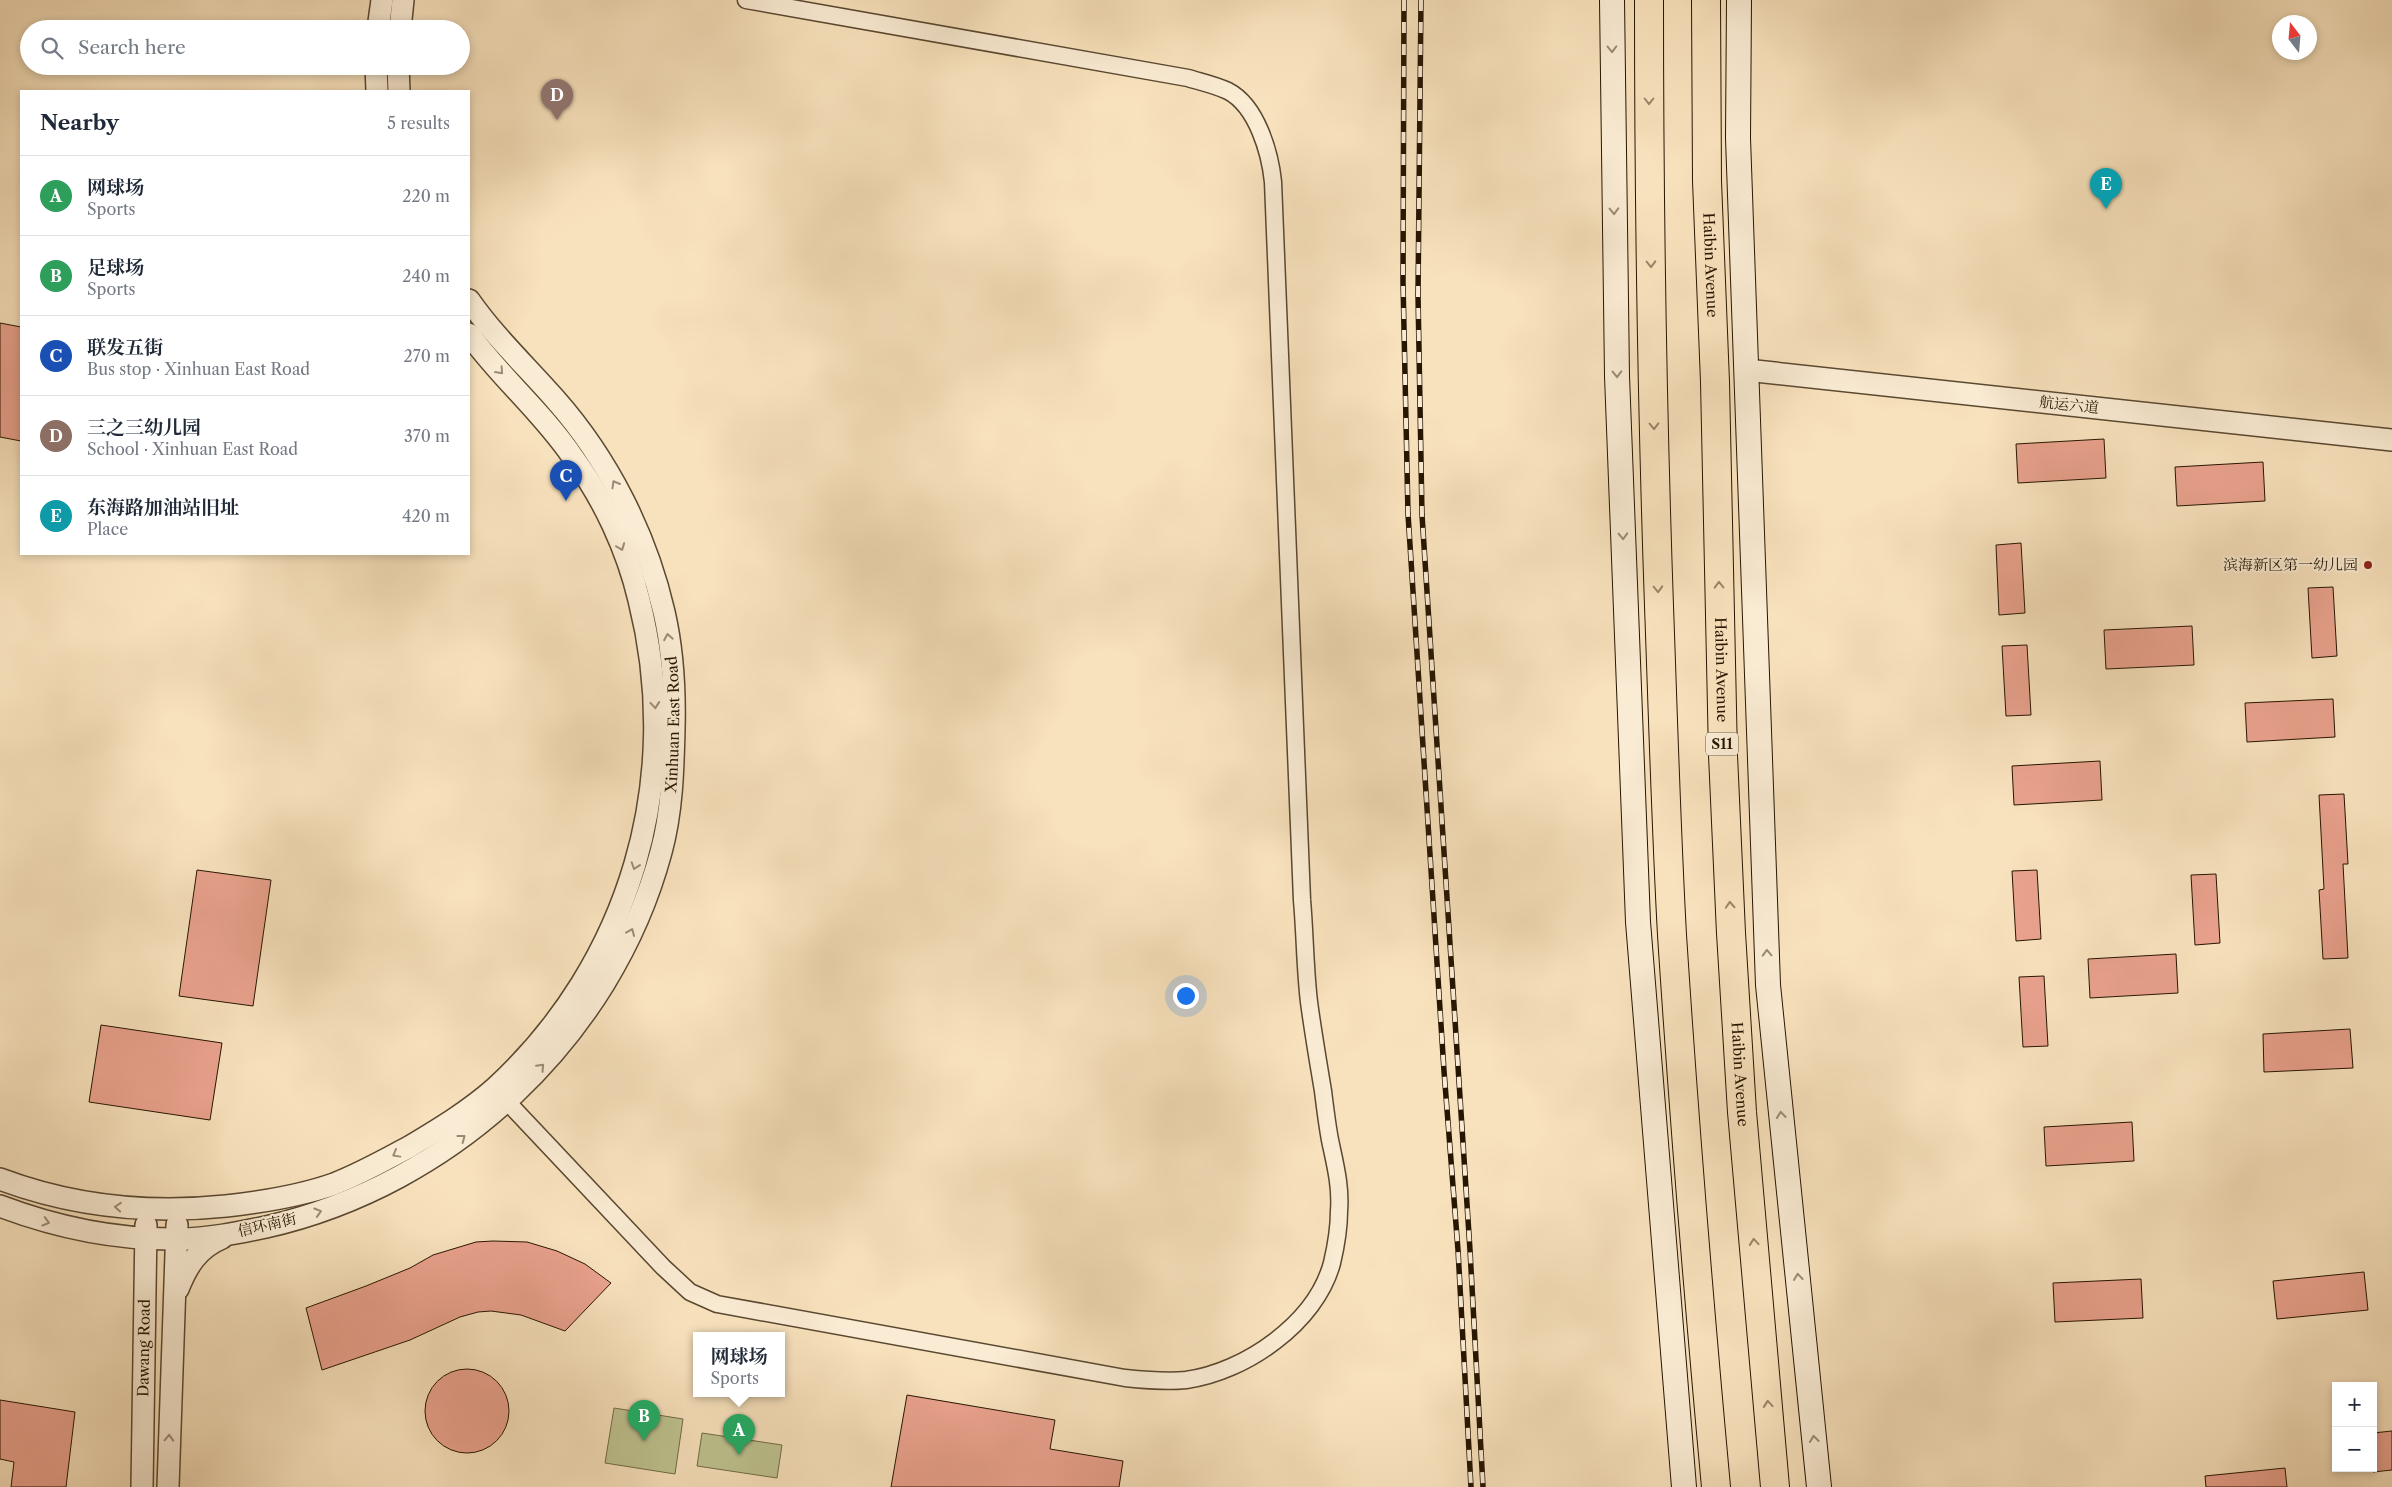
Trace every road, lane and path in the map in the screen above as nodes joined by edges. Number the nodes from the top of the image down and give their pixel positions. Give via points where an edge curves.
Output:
1 (382, 0) edge
2 (404, 0) edge
3 (746, 0) edge
4 (1612, 0) edge
5 (1649, 0) edge
6 (1706, 0) edge
7 (1739, 0) edge
8 (379, 20) edge
9 (401, 20) edge
10 (376, 75) edge
11 (398, 75) edge
12 (377, 90) edge
13 (399, 90) edge
14 (470, 301) edge
15 (470, 335) edge
16 (1746, 370) junction
17 (2392, 440) edge
18 (501, 1095) junction
19 (0, 1179) edge
20 (236, 1205) junction
21 (0, 1206) edge
22 (146, 1209) junction
23 (177, 1210) junction
24 (237, 1233) junction
25 (176, 1237) junction
26 (146, 1238) junction
27 (173, 1306) junction
28 (145, 1311) junction
29 (142, 1487) edge
30 (168, 1487) edge
31 (1684, 1487) edge
32 (1716, 1487) edge
33 (1775, 1487) edge
34 (1819, 1487) edge

1 - 8 street
2 - 9 street
3 - 18 street via 1188,78 1230,92 1244,105 1264,139 1273,182 1302,900 1309,1000 1330,1140 1339,1175 1340,1210 1332,1264 1312,1302 1278,1339 1222,1372 1186,1380 1125,1378 717,1304 690,1292 663,1267
4 -> 31 main road via 1617,376 1638,922
5 -> 32 highway via 1655,482 1672,934
33 -> 6 highway, Haibin Avenue / S11 via 1742,1112 1728,864 1707,182
7 - 16 main road via 1738,138
10 - 12 street
11 - 13 street
18 -> 14 street, Xinhuan East Road via 546,1062 586,1013 614,967 641,909 661,852 667,822 673,768 673,669 654,578 632,517 617,487 558,402 493,332
15 -> 18 street, Xinhuan East Road via 572,455 614,527 644,620 656,718 644,833 637,863 614,924 566,1006 522,1061
16 - 17 street, 航运六道
34 -> 16 main road via 1768,985
18 -> 20 street, 信环南街 via 362,1172 333,1184
24 -> 18 street, 信环南街 via 345,1204 384,1186 444,1152
22 -> 19 street, 信环南街 via 64,1198
20 - 23 street, 信环南街
20 - 25 street via 206,1216
21 -> 26 street, 信环南街 via 70,1229
22 - 23 street, 信环南街
22 - 26 street, Dawang Road
23 - 25 street, Dawang Road
24 - 25 street, 信环南街
24 - 27 street via 201,1250 186,1270
25 - 26 street, 信环南街
25 - 27 street, Dawang Road
25 - 28 street via 165,1249 154,1272
26 - 28 street, Dawang Road
30 -> 27 street, Dawang Road
28 - 29 street, Dawang Road

